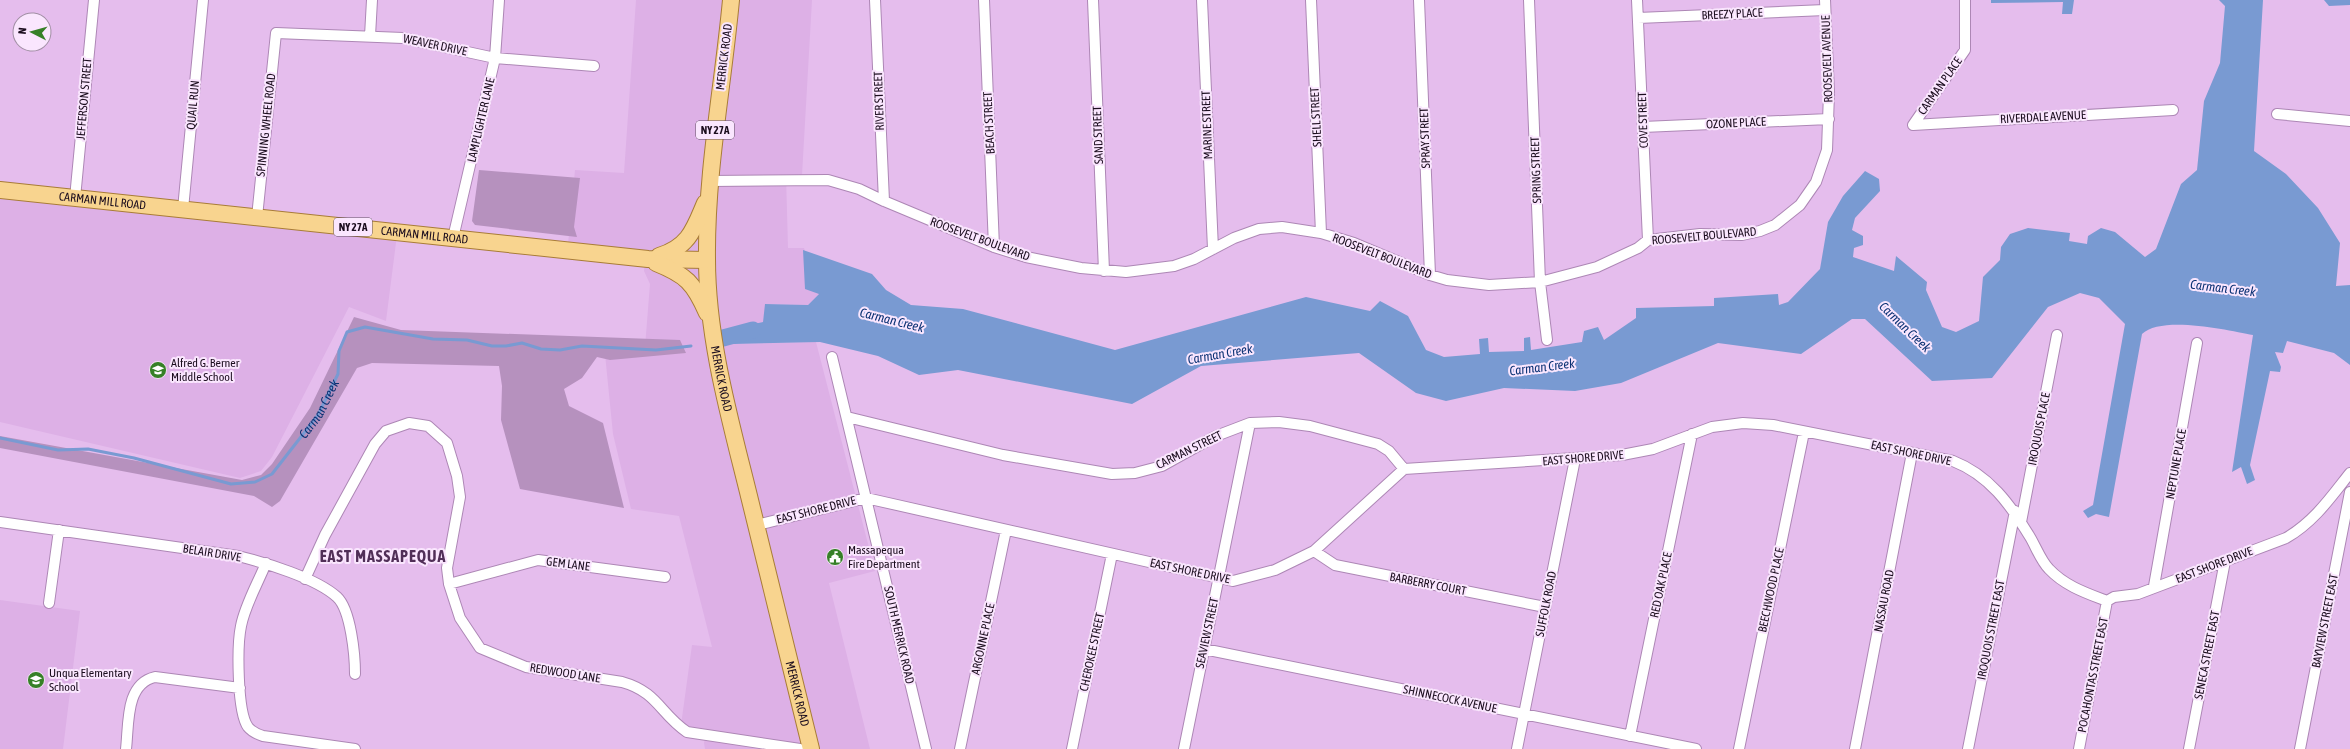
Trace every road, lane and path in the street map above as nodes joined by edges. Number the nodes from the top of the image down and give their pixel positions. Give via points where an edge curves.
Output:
1 (94, 0) edge
2 (203, 0) edge
3 (372, 0) edge
4 (499, 0) edge
5 (731, 0) edge
6 (875, 0) edge
7 (984, 0) edge
8 (1093, 0) edge
9 (1202, 0) edge
10 (1311, 0) edge
11 (1419, 0) edge
12 (1529, 0) edge
13 (1637, 0) edge
14 (1965, 0) edge
15 (1825, 5) edge
16 (1638, 18) junction
17 (276, 33) joint
18 (370, 36) junction
19 (495, 58) junction
20 (594, 66) dead end
21 (2174, 110) dead end
22 (2277, 114) dead end
23 (1829, 119) junction
24 (2350, 121) edge
25 (1913, 125) joint
26 (1643, 127) junction
27 (710, 187) junction
28 (0, 190) edge
29 (75, 198) junction
30 (884, 201) junction
31 (183, 209) junction
32 (257, 217) junction
33 (1321, 233) junction
34 (453, 238) junction
35 (1648, 240) junction
36 (994, 247) junction
37 (1213, 249) junction
38 (648, 259) junction
39 (706, 260) junction
40 (1104, 271) junction
41 (1430, 275) junction
42 (1540, 282) junction
43 (711, 323) junction
44 (2057, 335) dead end
45 (1547, 340) dead end
46 (2197, 342) dead end
47 (832, 357) dead end
48 (847, 417) junction
49 (1250, 423) junction
50 (1804, 432) junction
51 (1692, 434) junction
52 (1912, 454) junction
53 (1575, 459) junction
54 (1404, 469) junction
55 (2350, 473) edge
56 (2350, 492) edge
57 (866, 498) junction
58 (2014, 511) junction
59 (0, 522) edge
60 (2021, 522) junction
61 (757, 525) junction
62 (59, 530) junction
63 (1006, 530) junction
64 (1314, 551) junction
65 (1112, 554) junction
66 (2225, 561) junction
67 (266, 563) junction
68 (665, 577) dead end
69 (305, 579) junction
70 (1218, 579) junction
71 (449, 584) junction
72 (2154, 586) junction
73 (2108, 601) junction
74 (49, 603) dead end
75 (1545, 607) junction
76 (1204, 649) junction
77 (355, 674) dead end
78 (240, 688) junction
79 (1524, 714) junction
80 (1630, 736) junction
81 (328, 747) edge
82 (126, 749) edge
83 (355, 749) edge
84 (800, 749) edge
85 (811, 749) edge
86 (926, 749) edge
87 (960, 749) edge
88 (1072, 749) edge
89 (1184, 749) edge
90 (1517, 749) edge
91 (1696, 749) edge
92 (1739, 749) edge
93 (1855, 749) edge
94 (1968, 749) edge
95 (2079, 749) edge
96 (2189, 749) edge
97 (2300, 749) edge

1 - 29 street, JEFFERSON STREET
2 - 31 street, QUAIL RUN
3 - 18 street
4 - 19 street, LAMPLIGHTER LANE
5 - 27 main road, MERRICK ROAD / NY 27A
6 - 30 street, RIVER STREET
7 - 36 street, BEACH STREET
8 - 40 street, SAND STREET
9 - 37 street, MARINE STREET
10 - 33 street, SHELL STREET
11 - 41 street, SPRAY STREET
12 - 42 street, SPRING STREET
13 - 16 street, COVE STREET
14 - 25 street, CARMAN PLACE via 1965,50
15 - 16 street, BREEZY PLACE
15 - 23 street, ROOSEVELT AVENUE
16 - 26 street, COVE STREET
17 - 18 street, WEAVER DRIVE
17 - 32 street, SPINNING WHEEL ROAD
18 - 19 street, WEAVER DRIVE via 403,38
19 - 20 street, WEAVER DRIVE
19 - 34 street, LAMPLIGHTER LANE
21 - 25 street, RIVERDALE AVENUE
22 - 24 street
23 - 26 street, OZONE PLACE
23 - 35 street, ROOSEVELT BOULEVARD via 1827,150 1816,182 1800,204 1775,225 1742,235 1700,234
26 - 35 street, COVE STREET
27 - 30 street, ROOSEVELT BOULEVARD via 828,180 859,189
27 - 38 main road via 694,229 683,245 671,252
27 - 39 main road, MERRICK ROAD / NY 27A
28 - 29 main road, CARMAN MILL ROAD / NY 27A
29 - 31 main road, CARMAN MILL ROAD / NY 27A
30 - 36 street, ROOSEVELT BOULEVARD
31 - 32 main road, CARMAN MILL ROAD / NY 27A
32 - 34 main road, CARMAN MILL ROAD / NY 27A
33 - 37 street, ROOSEVELT BOULEVARD via 1282,227 1259,230 1234,238
33 - 41 street, ROOSEVELT BOULEVARD via 1372,250
34 - 38 main road, CARMAN MILL ROAD / NY 27A
35 - 42 street, ROOSEVELT BOULEVARD via 1638,248 1597,267
36 - 40 street, ROOSEVELT BOULEVARD via 1056,264
37 - 40 street, ROOSEVELT BOULEVARD via 1174,266 1143,271
38 - 39 main road, CARMAN MILL ROAD / NY 27A
38 - 43 main road via 678,271 690,281
39 - 43 main road, MERRICK ROAD
41 - 42 street, ROOSEVELT BOULEVARD via 1489,285
42 - 45 street, SPRING STREET
43 - 61 main road, MERRICK ROAD via 720,375
44 - 60 street, IROQUOIS PLACE
46 - 72 street, NEPTUNE PLACE
47 - 48 street, SOUTH MERRICK ROAD
48 - 49 street, CARMAN STREET via 1004,456 1112,474 1135,473 1162,466 1216,436
48 - 57 street, SOUTH MERRICK ROAD
49 - 54 street, CARMAN STREET via 1279,422 1310,426 1378,444 1389,451
49 - 70 street, SEAVIEW STREET
50 - 51 street, EAST SHORE DRIVE via 1773,425 1743,423 1712,427
50 - 52 street, EAST SHORE DRIVE
50 - 92 street, BEECHWOOD PLACE
51 - 53 street, EAST SHORE DRIVE via 1643,452
51 - 80 street, RED OAK PLACE
52 - 58 street, EAST SHORE DRIVE via 1968,467 1982,476
52 - 93 street, NASSAU ROAD
53 - 54 street, EAST SHORE DRIVE
53 - 75 street, SUFFOLK ROAD
54 - 64 street, EAST SHORE DRIVE
55 - 66 street, EAST SHORE DRIVE via 2316,516 2301,529 2286,538
56 - 97 street, BAYVIEW STREET EAST
57 - 61 street, EAST SHORE DRIVE
57 - 63 street, EAST SHORE DRIVE
57 - 86 street, SOUTH MERRICK ROAD
58 - 60 street, EAST SHORE DRIVE
58 - 94 street, IROQUOIS STREET EAST
59 - 62 street, BELAIR DRIVE
60 - 73 street, EAST SHORE DRIVE via 2047,568 2060,580
61 - 85 main road, MERRICK ROAD
62 - 67 street, BELAIR DRIVE via 238,556
62 - 74 street
63 - 65 street, EAST SHORE DRIVE
63 - 87 street, ARGONNE PLACE
64 - 70 street, EAST SHORE DRIVE via 1275,570 1233,581
64 - 75 street, BARBERRY COURT via 1336,565
65 - 70 street, EAST SHORE DRIVE
65 - 88 street, CHEROKEE STREET
66 - 72 street, EAST SHORE DRIVE
66 - 96 street, SENECA STREET EAST
67 - 69 street, BELAIR DRIVE
67 - 78 street via 241,625
68 - 71 street, GEM LANE via 538,560
69 - 71 street, REDWOOD LANE via 325,534 375,444 386,431 409,423 428,426 447,442 457,476 460,497 447,568
69 - 77 street, BELAIR DRIVE via 338,598 345,612 355,655
70 - 76 street, SEAVIEW STREET
71 - 84 street, REDWOOD LANE via 460,618 480,648 526,667 638,686 654,698 675,724 687,732
72 - 73 street, EAST SHORE DRIVE via 2138,594 2114,597
73 - 95 street, POCAHONTAS STREET EAST
75 - 79 street, SUFFOLK ROAD
76 - 79 street, SHINNECOCK AVENUE
76 - 89 street, SEAVIEW STREET
78 - 81 street via 242,716 253,732
78 - 82 street via 155,677 141,682 134,692
79 - 80 street, SHINNECOCK AVENUE
79 - 90 street, SUFFOLK ROAD
80 - 91 street, SHINNECOCK AVENUE
81 - 83 street

